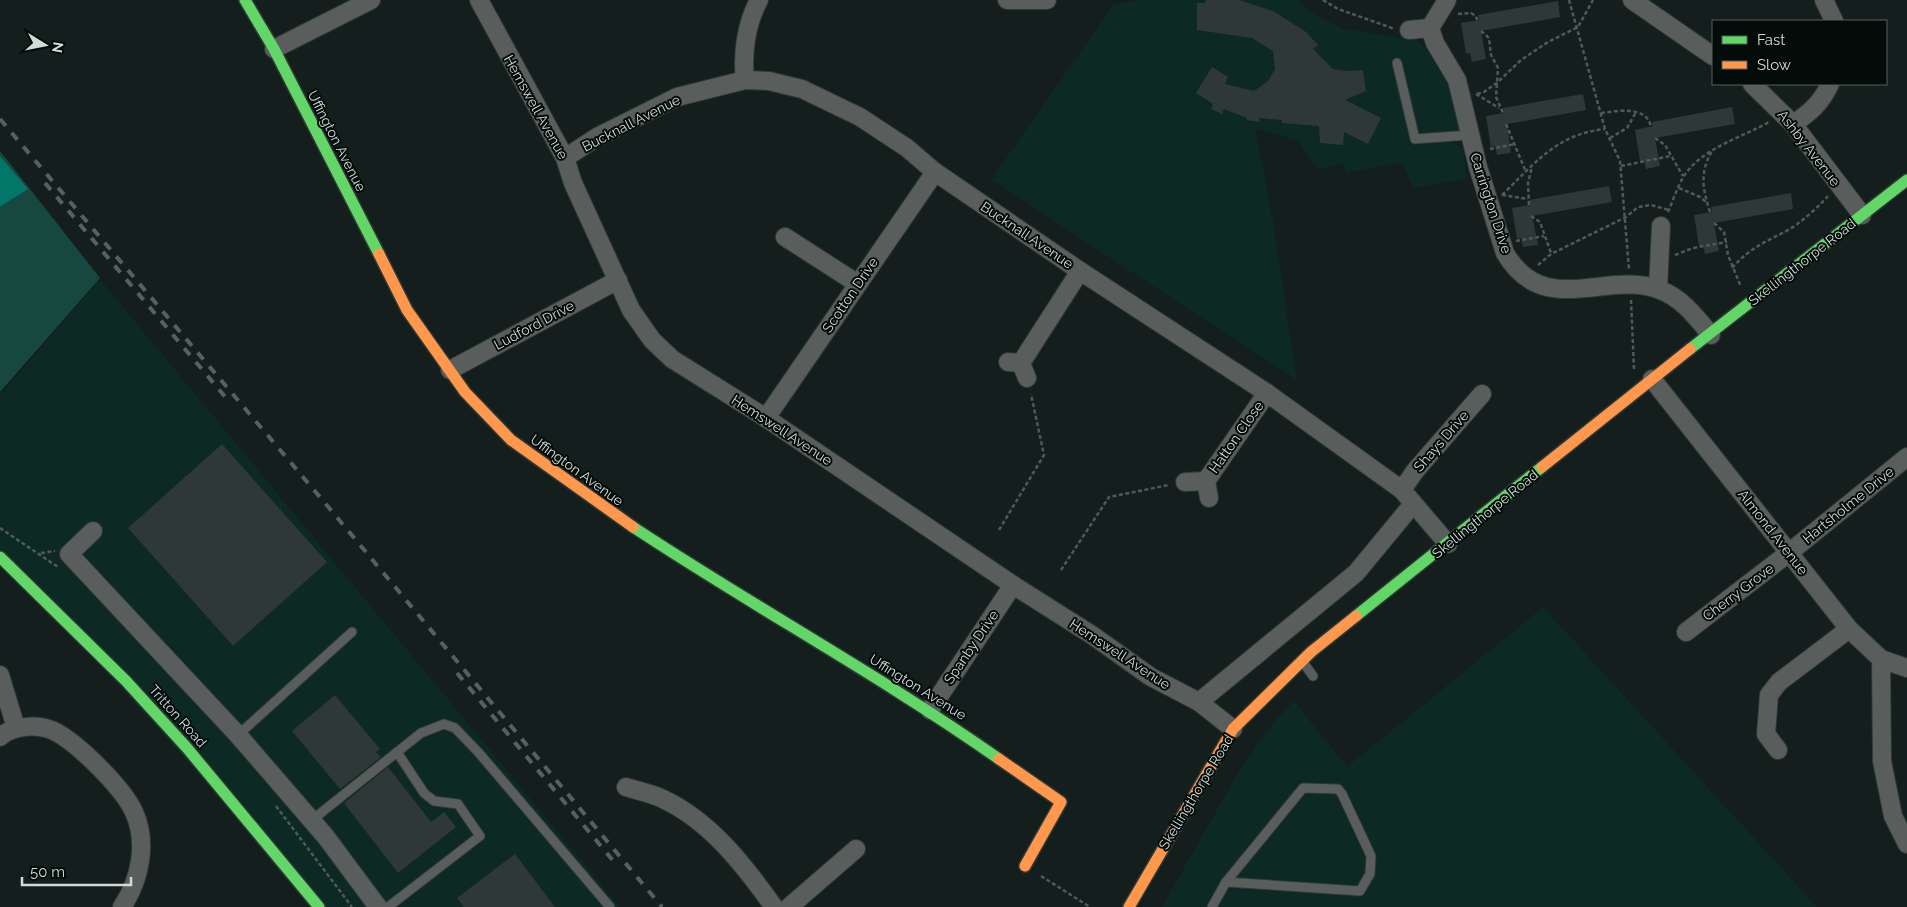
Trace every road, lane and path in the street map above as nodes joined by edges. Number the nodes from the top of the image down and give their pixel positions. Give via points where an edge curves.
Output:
1 (245, 0) edge
2 (371, 0) edge
3 (479, 0) edge
4 (759, 0) edge
5 (1007, 0) edge
6 (1047, 0) edge
7 (1323, 0) edge
8 (1569, 0) edge
9 (1593, 0) edge
10 (1632, 0) edge
11 (1824, 0) edge
12 (1438, 14) edge
13 (1478, 20) dead end
14 (1834, 20) edge
15 (1578, 28) junction
16 (1409, 30) joint
17 (1481, 31) dead end
18 (274, 49) junction
19 (1712, 55) edge
20 (1397, 63) dead end
21 (746, 80) junction
22 (1498, 82) junction
23 (1753, 85) edge
24 (1830, 85) edge
25 (1469, 96) junction
26 (1501, 108) junction
27 (1636, 112) junction
28 (1502, 113) dead end
29 (1601, 113) junction
30 (1788, 119) junction
31 (1506, 124) dead end
32 (1651, 127) dead end
33 (1605, 128) junction
34 (1610, 138) junction
35 (1655, 138) dead end
36 (1472, 143) junction
37 (1515, 144) junction
38 (1712, 150) junction
39 (1670, 156) junction
40 (565, 158) junction
41 (1533, 165) junction
42 (1621, 166) junction
43 (935, 172) junction
44 (1526, 172) junction
45 (1683, 177) junction
46 (1907, 180) edge
47 (1838, 185) junction
48 (1678, 187) junction
49 (1528, 200) junction
50 (1496, 201) junction
51 (1708, 204) junction
52 (1529, 205) dead end
53 (1669, 210) junction
54 (1710, 212) dead end
55 (1862, 215) junction
56 (1531, 216) dead end
57 (1626, 217) junction
58 (1714, 223) dead end
59 (1661, 226) joint
60 (1544, 236) junction
61 (784, 237) dead end
62 (1726, 242) junction
63 (1502, 243) junction
64 (1551, 254) junction
65 (1659, 266) junction
66 (1732, 268) junction
67 (1080, 271) junction
68 (1527, 277) junction
69 (618, 280) junction
70 (858, 284) junction
71 (1630, 286) junction
72 (1658, 289) junction
73 (1742, 289) dead end
74 (1711, 335) junction
75 (1019, 367) joint
76 (450, 370) junction
77 (1634, 371) dead end
78 (1652, 379) junction
79 (1266, 393) junction
80 (1482, 394) dead end
81 (766, 418) junction
82 (1907, 457) edge
83 (1206, 481) junction
84 (1186, 482) joint
85 (1402, 490) junction
86 (1209, 498) dead end
87 (1413, 504) junction
88 (999, 530) dead end
89 (93, 531) dead end
90 (1448, 544) junction
91 (65, 551) junction
92 (1790, 552) junction
93 (39, 553) dead end
94 (0, 557) edge
95 (1061, 570) dead end
96 (1013, 585) junction
97 (1849, 630) junction
98 (352, 632) dead end
99 (1686, 632) dead end
100 (1881, 659) junction
101 (1302, 661) junction
102 (1907, 668) edge
103 (0, 675) edge
104 (1313, 676) dead end
105 (1199, 702) junction
106 (930, 710) junction
107 (16, 728) junction
108 (1233, 728) junction
109 (238, 735) junction
110 (0, 737) edge
111 (1778, 750) dead end
112 (396, 752) junction
113 (626, 788) dead end
114 (312, 820) junction
115 (1907, 844) edge
116 (856, 849) dead end
117 (1024, 866) joint
118 (1226, 882) junction
119 (122, 907) edge
120 (319, 907) edge
121 (378, 907) edge
122 (388, 907) edge
123 (610, 907) edge
124 (774, 907) edge
125 (789, 907) edge
126 (1090, 907) edge
127 (1129, 907) edge
128 (1212, 907) edge

1 - 18 main road, Uffington Avenue
2 - 18 street
3 - 40 street, Hemswell Avenue
4 - 21 street via 745,46
5 - 6 street
7 - 16 path via 1381,25
8 - 15 path
9 - 15 path
10 - 19 street
11 - 14 street
12 - 13 path via 1471,13
12 - 16 street
12 - 25 street, Carrington Drive via 1456,80
15 - 22 path via 1521,60
15 - 29 path
17 - 22 path via 1491,42
18 - 76 main road, Uffington Avenue via 407,310
20 - 36 lane via 1415,139
21 - 40 street, Bucknall Avenue via 677,97 597,137
21 - 43 street, Bucknall Avenue via 768,81 802,89 860,117 907,148
22 - 25 path via 1484,92
22 - 26 path via 1496,97
23 - 30 street, Ashby Avenue
24 - 30 street via 1814,110
25 - 26 path
25 - 36 street, Carrington Drive
26 - 28 path
27 - 29 path
27 - 32 path via 1646,117
27 - 34 path via 1627,128
29 - 33 path
30 - 38 path
30 - 47 street, Ashby Avenue
31 - 37 path
33 - 34 path
33 - 41 path via 1566,139
34 - 42 path
35 - 39 path via 1665,145
36 - 37 path
36 - 50 street, Carrington Drive
37 - 44 path
38 - 45 path
38 - 51 path via 1702,176
39 - 42 path
39 - 45 path
40 - 69 street, Hemswell Avenue via 573,183
41 - 44 path
41 - 49 path
42 - 57 path
43 - 67 street, Bucknall Avenue
43 - 70 street, Scotton Drive
44 - 50 path
45 - 48 path
46 - 55 main road, Skellingthorpe Road
47 - 55 street, Ashby Avenue
47 - 66 path via 1810,214 1759,244
48 - 51 path
48 - 53 path
49 - 50 path
49 - 52 path
50 - 63 street, Carrington Drive
51 - 54 path
53 - 57 path via 1651,205 1638,207
53 - 59 path
55 - 74 main road, Skellingthorpe Road
56 - 60 path via 1540,222
57 - 64 path
57 - 71 path
58 - 62 path via 1724,232
59 - 65 street
60 - 63 path
60 - 64 path
61 - 70 street
62 - 65 path via 1681,252
62 - 66 path
63 - 68 street, Carrington Drive via 1511,264
64 - 68 path
65 - 72 street
66 - 73 path
67 - 75 street
67 - 79 street, Bucknall Avenue
68 - 71 street, Carrington Drive via 1556,289
69 - 76 street, Ludford Drive
69 - 81 street, Hemswell Avenue via 631,310 652,340 672,359
70 - 81 street, Scotton Drive
71 - 72 street, Carrington Drive
71 - 77 path
72 - 74 street, Carrington Drive via 1685,305
74 - 78 main road, Skellingthorpe Road
75 - 88 path via 1044,455
76 - 106 main road, Uffington Avenue via 465,392 511,440 576,488 693,567
78 - 90 main road, Skellingthorpe Road
78 - 92 street, Almond Avenue
79 - 83 street, Hatton Close
79 - 85 street, Bucknall Avenue
80 - 85 street, Shays Drive
81 - 96 street, Hemswell Avenue
82 - 92 street, Hartsholme Drive
83 - 84 street
83 - 86 street
84 - 95 path via 1110,497
85 - 87 street, Bucknall Avenue
87 - 90 street, Bucknall Avenue
87 - 105 street via 1356,573
89 - 91 street
90 - 101 main road, Skellingthorpe Road
91 - 93 path
91 - 109 street
92 - 97 street, Almond Avenue
92 - 99 street, Cherry Grove
94 - 120 main road, Tritton Road via 126,680
96 - 105 street, Hemswell Avenue via 1151,677
96 - 106 street, Spanby Drive
97 - 100 street, Almond Avenue
97 - 111 street via 1779,682 1768,695 1766,734
98 - 109 lane
100 - 102 street, Almond Avenue
100 - 115 street via 1882,760 1893,816
101 - 104 lane
101 - 108 main road, Skellingthorpe Road
103 - 107 street
105 - 108 street, Hemswell Avenue
106 - 117 main road, Uffington Avenue via 1061,802
107 - 110 street
107 - 119 street via 52,730 65,737 119,788 134,813 141,840 140,864 134,885
108 - 127 main road, Skellingthorpe Road
109 - 114 street
112 - 114 lane
112 - 122 lane via 424,793 434,800 458,804 480,836
112 - 123 lane via 434,727 444,724 455,728
113 - 124 street via 662,798 692,816 728,849
114 - 121 street
116 - 125 street
117 - 126 path
118 - 118 lane via 1360,890 1370,874 1371,856 1338,789 1303,788
118 - 128 lane

